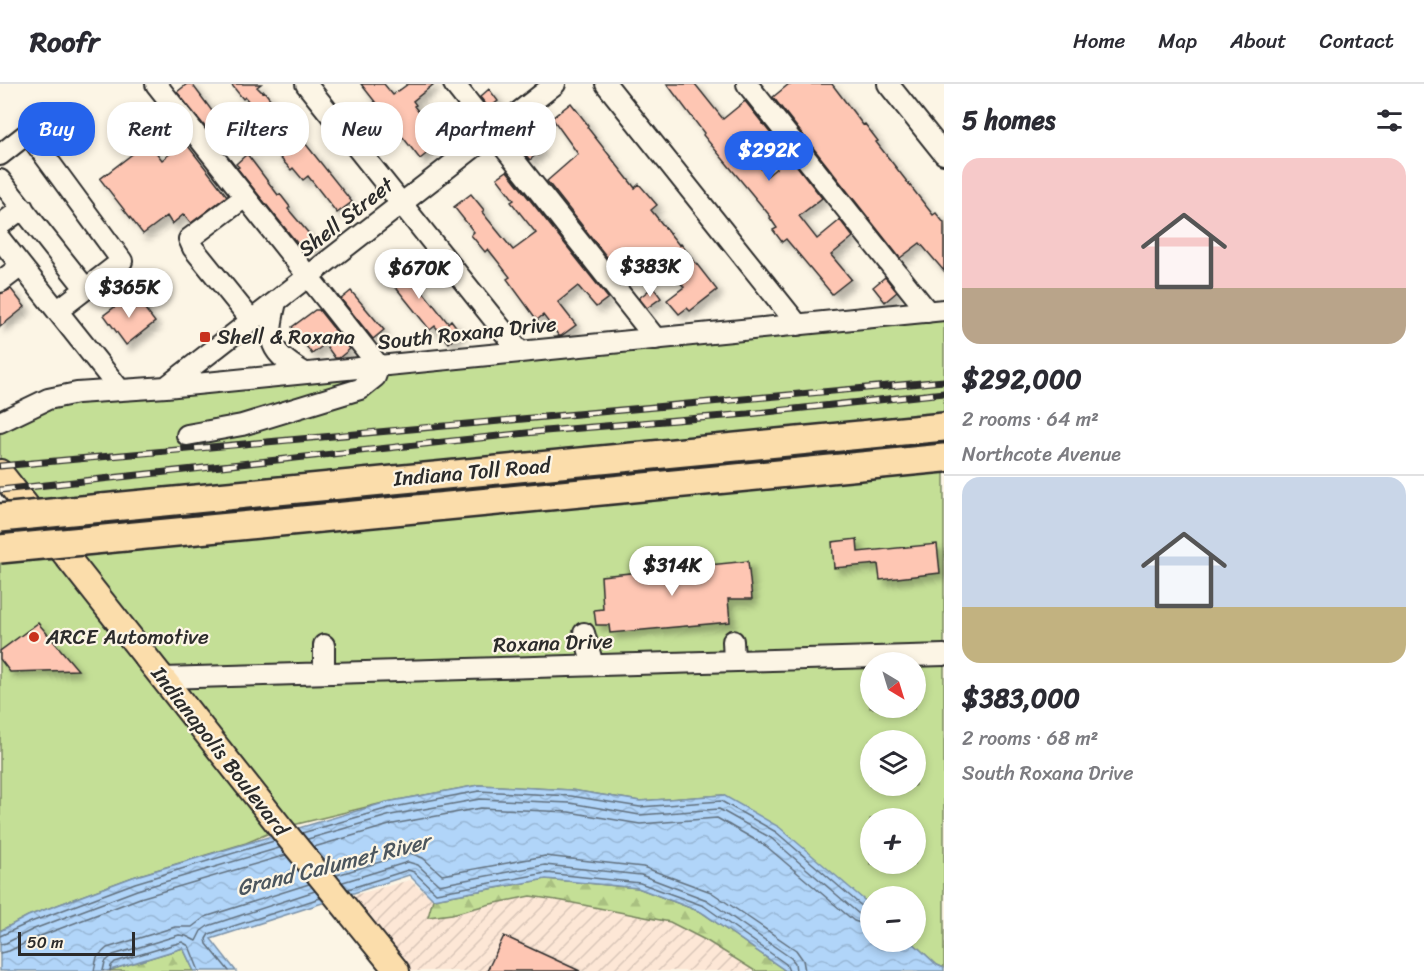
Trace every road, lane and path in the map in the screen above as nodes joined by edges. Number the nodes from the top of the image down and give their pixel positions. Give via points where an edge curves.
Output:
1 (156, 84) edge
2 (306, 84) edge
3 (454, 84) edge
4 (555, 84) edge
5 (606, 84) edge
6 (747, 84) edge
7 (888, 84) edge
8 (468, 102) edge
9 (532, 102) edge
10 (944, 154) edge
11 (0, 156) edge
12 (463, 156) edge
13 (511, 156) edge
14 (0, 180) edge
15 (245, 197) junction
16 (401, 204) junction
17 (22, 208) junction
18 (0, 225) edge
19 (0, 239) edge
20 (21, 266) junction
21 (308, 277) junction
22 (0, 282) edge
23 (86, 289) junction
24 (276, 302) junction
25 (57, 311) junction
26 (936, 311) edge
27 (252, 321) junction
28 (798, 325) junction
29 (656, 339) junction
30 (520, 352) junction
31 (378, 366) junction
32 (305, 373) junction
33 (166, 387) junction
34 (120, 390) junction
35 (0, 422) edge
36 (944, 427) edge
37 (187, 435) dead end
38 (944, 458) edge
39 (0, 472) edge
40 (0, 518) edge
41 (0, 549) edge
42 (584, 633) dead end
43 (733, 641) dead end
44 (324, 645) dead end
45 (944, 655) edge
46 (734, 661) junction
47 (593, 665) junction
48 (324, 673) junction
49 (163, 678) junction
50 (397, 971) edge

1 - 15 street
2 - 16 street
3 - 8 street
4 - 9 street, Shell Street
5 - 28 street
6 - 26 street
7 - 10 street
11 - 23 street via 28,133 122,261
12 - 16 street, Shell Street
13 - 29 street
14 - 17 street
15 - 21 street
15 - 27 street via 189,239
16 - 21 street, Shell Street
16 - 30 street
17 - 18 street
17 - 23 street
19 - 20 street
20 - 22 street
20 - 25 street
21 - 24 street, Shell Street
21 - 31 street
23 - 25 street
24 - 27 street, Shell Street
24 - 32 street via 270,331 273,345 286,361
25 - 34 street
26 - 28 street, South Roxana Drive
27 - 33 street, Shell Street
28 - 29 street, South Roxana Drive
29 - 30 street, South Roxana Drive
30 - 31 street, South Roxana Drive
31 - 32 street, South Roxana Drive
31 - 37 street via 375,377 360,388 242,425
32 - 33 street, South Roxana Drive
33 - 34 street, South Roxana Drive
34 - 35 street, South Roxana Drive via 48,399
36 - 40 highway, Indiana Toll Road, bridge
38 - 41 highway, Indiana Toll Road, bridge
39 - 49 main road, Indianapolis Boulevard
42 - 47 street
43 - 46 street
44 - 48 street
45 - 46 street, Roxana Drive
46 - 47 street, Roxana Drive
47 - 48 street, Roxana Drive
48 - 49 street, Roxana Drive
49 - 50 main road, Indianapolis Boulevard

